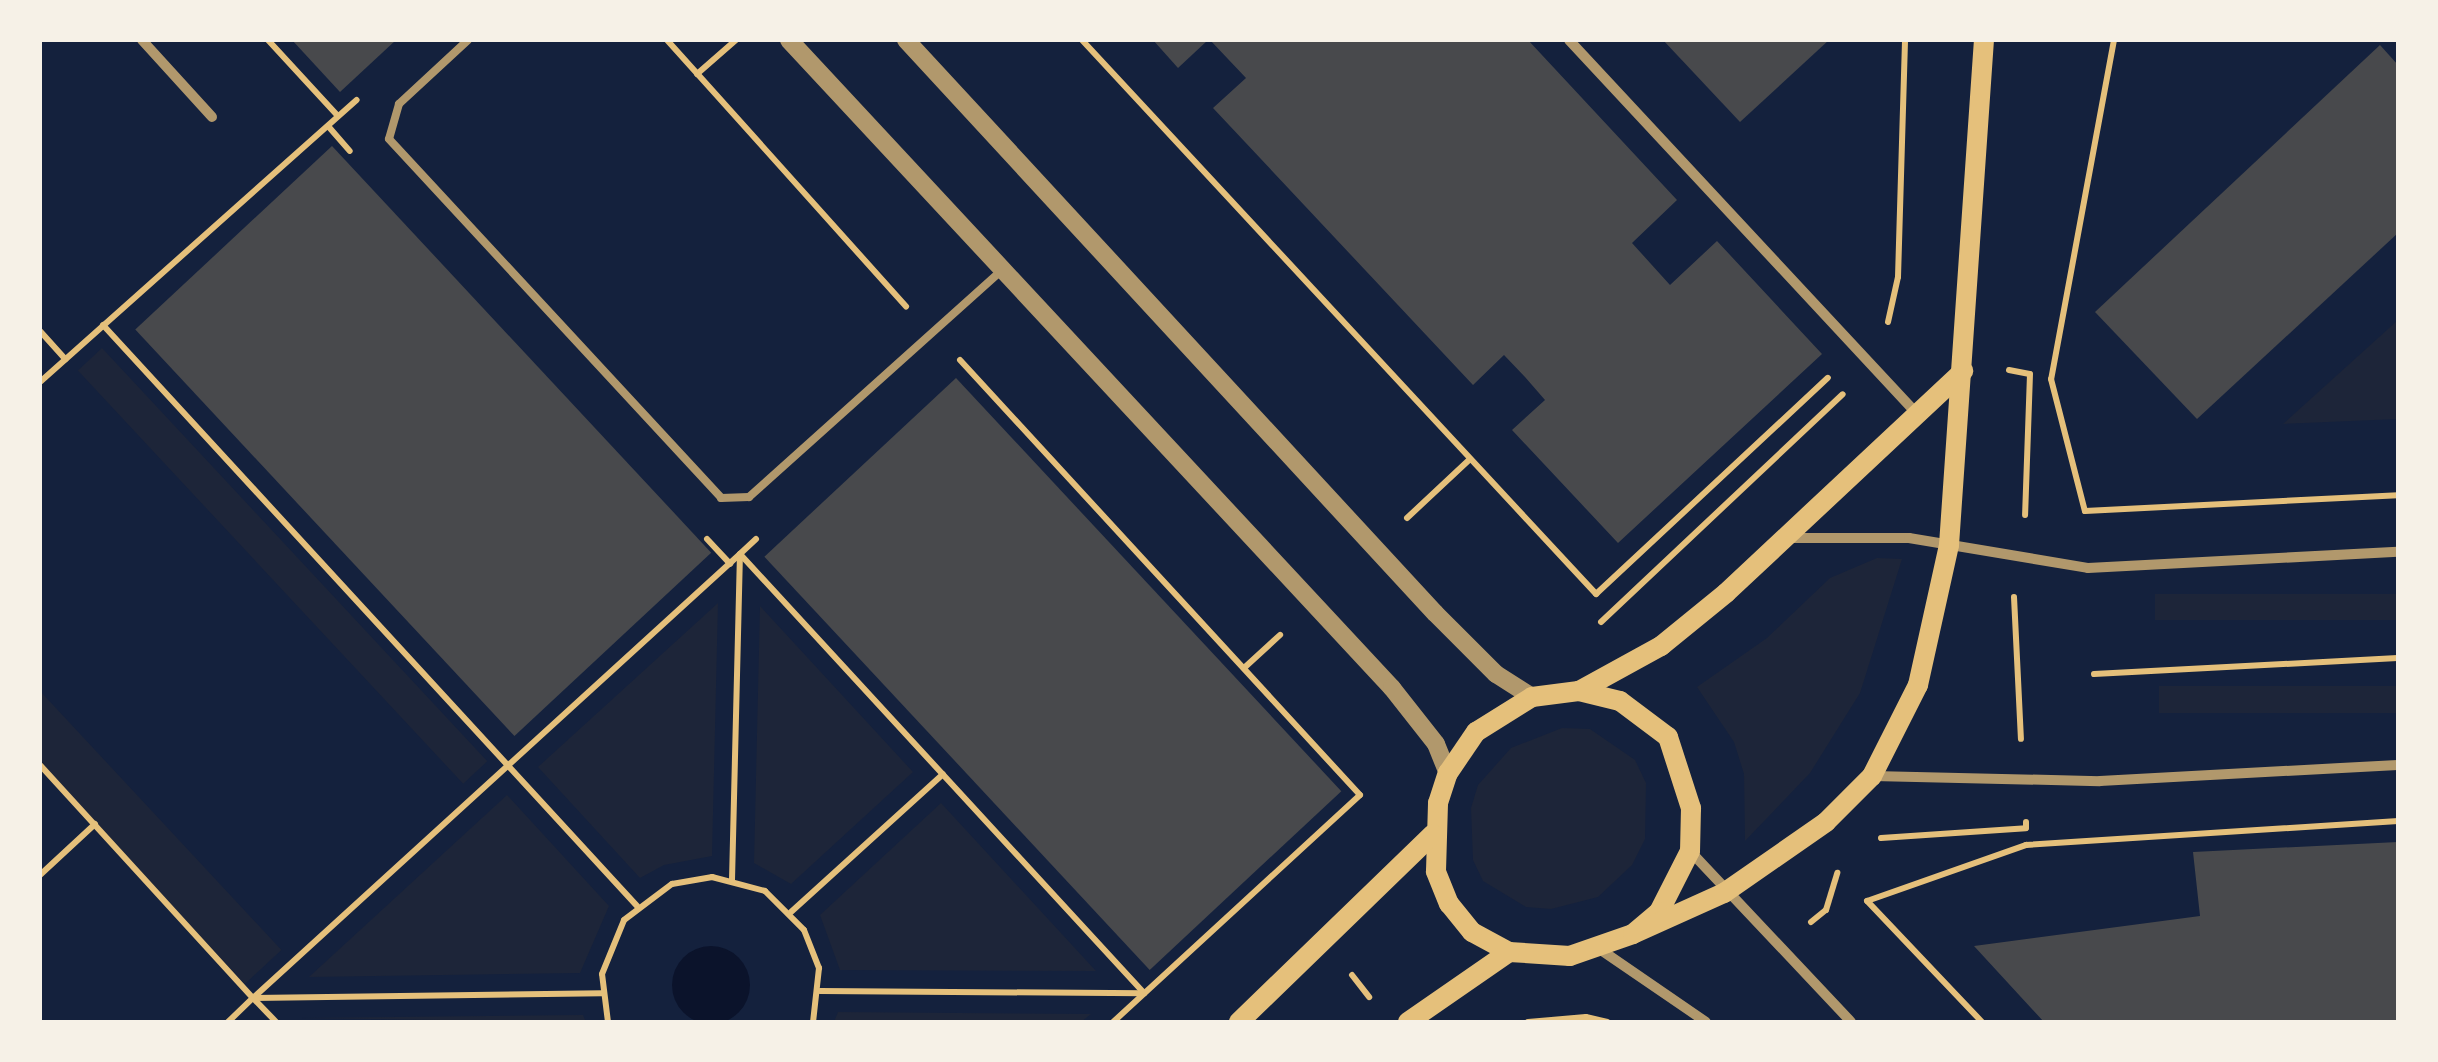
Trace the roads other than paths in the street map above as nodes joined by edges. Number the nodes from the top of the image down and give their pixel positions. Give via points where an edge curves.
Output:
1 (142, 40) edge
2 (468, 40) edge
3 (789, 40) edge
4 (906, 40) edge
5 (1569, 40) edge
6 (1984, 40) edge
7 (212, 117) dead end
8 (1002, 269) junction
9 (1963, 371) junction
10 (1920, 416) junction
11 (1786, 539) junction
12 (1949, 545) junction
13 (2398, 552) edge
14 (1579, 691) junction
15 (1532, 696) junction
16 (2398, 764) edge
17 (1448, 773) junction
18 (1872, 776) junction
19 (1433, 834) junction
20 (1690, 850) junction
21 (1724, 893) junction
22 (1632, 934) junction
23 (1601, 950) junction
24 (1509, 952) junction
25 (1240, 1022) edge
26 (1408, 1022) edge
27 (1706, 1022) edge
28 (1852, 1022) edge

1 - 7 street
2 - 8 lane via 398,104 389,139 721,498 749,497
3 - 8 street
4 - 15 street via 1435,613 1496,674
5 - 10 street
6 - 9 main road
8 - 17 street via 1392,688 1436,744
9 - 10 main road
9 - 12 main road
10 - 11 main road
11 - 12 street via 1868,534
11 - 14 main road via 1661,646
12 - 13 street via 2088,568
12 - 18 main road via 1918,684
14 - 15 main road
14 - 20 main road via 1620,701 1668,737 1684,772
15 - 17 main road via 1476,732
16 - 18 street via 2100,781
17 - 19 main road
18 - 21 main road via 1788,853
19 - 24 main road via 1450,904 1472,932
19 - 25 main road
20 - 21 street
20 - 22 main road via 1659,912
21 - 22 main road
21 - 28 street
22 - 23 main road
23 - 24 main road via 1540,958
23 - 27 street via 1668,989
24 - 26 main road

